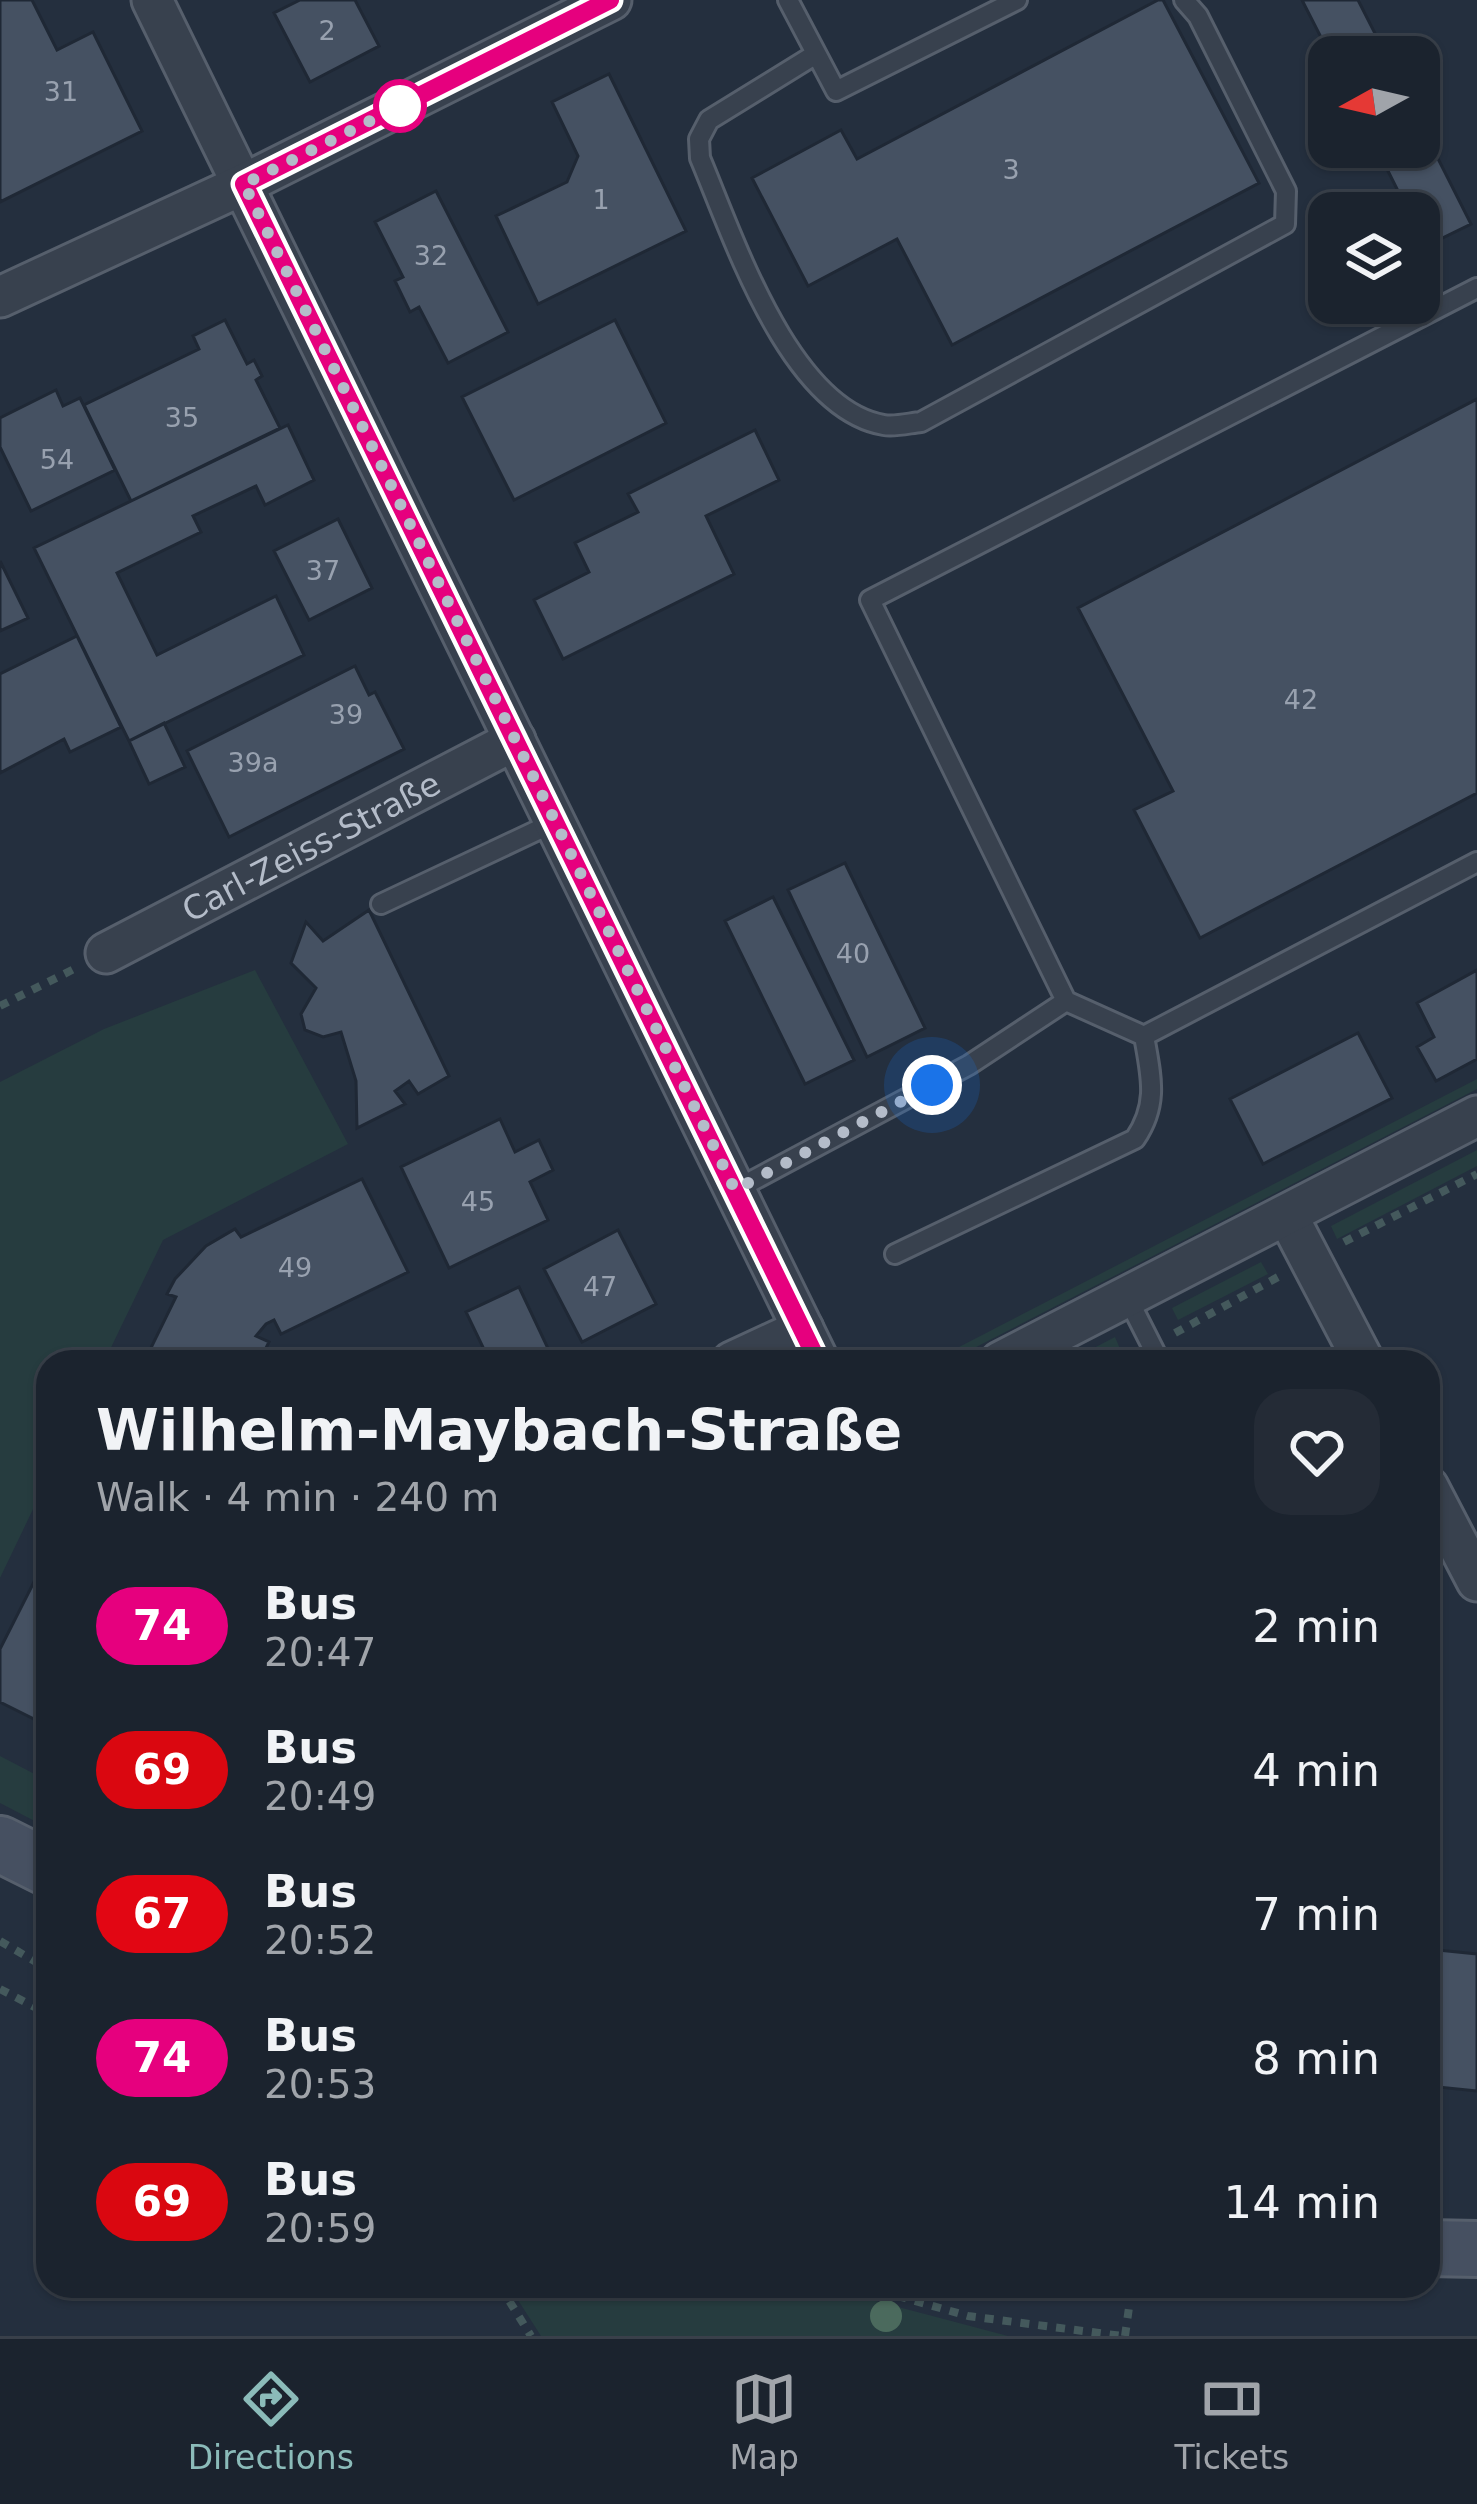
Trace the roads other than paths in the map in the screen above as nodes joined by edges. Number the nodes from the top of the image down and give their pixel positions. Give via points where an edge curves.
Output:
1 (152, 0) edge
2 (610, 0) edge
3 (788, 0) edge
4 (1016, 0) edge
5 (1184, 0) edge
6 (816, 54) junction
7 (244, 184) junction
8 (1477, 288) edge
9 (0, 297) edge
10 (515, 740) junction
11 (555, 822) junction
12 (1477, 862) edge
13 (381, 904) dead end
14 (106, 952) road end
15 (1066, 1001) junction
16 (1144, 1036) junction
17 (1477, 1116) edge
18 (735, 1190) junction
19 (1288, 1216) junction
20 (895, 1255) dead end
21 (1127, 1298) junction
22 (811, 1346) edge
23 (1024, 1350) edge
24 (1154, 1350) edge
25 (1358, 1350) edge
26 (1440, 1510) edge
27 (1477, 1582) edge
28 (0, 1844) edge
29 (36, 1862) edge
30 (1440, 2248) edge
31 (1477, 2249) edge

1 - 7 street
2 - 7 street
3 - 6 lane
4 - 6 lane via 836,91
5 - 6 lane via 1286,191 1285,224 921,422 886,426 857,416 801,368 700,158 709,120
7 - 9 street
7 - 10 street
8 - 15 lane via 870,600
10 - 11 street
10 - 14 street, Carl-Zeiss-Straße
11 - 13 lane
11 - 18 street
12 - 16 lane
15 - 16 lane
15 - 18 lane via 969,1065
16 - 20 lane via 1154,1090 1150,1118 1135,1139
17 - 19 street
18 - 22 street
19 - 21 street
19 - 25 street
21 - 23 street
21 - 24 lane
26 - 27 street
28 - 29 main road
30 - 31 main road

